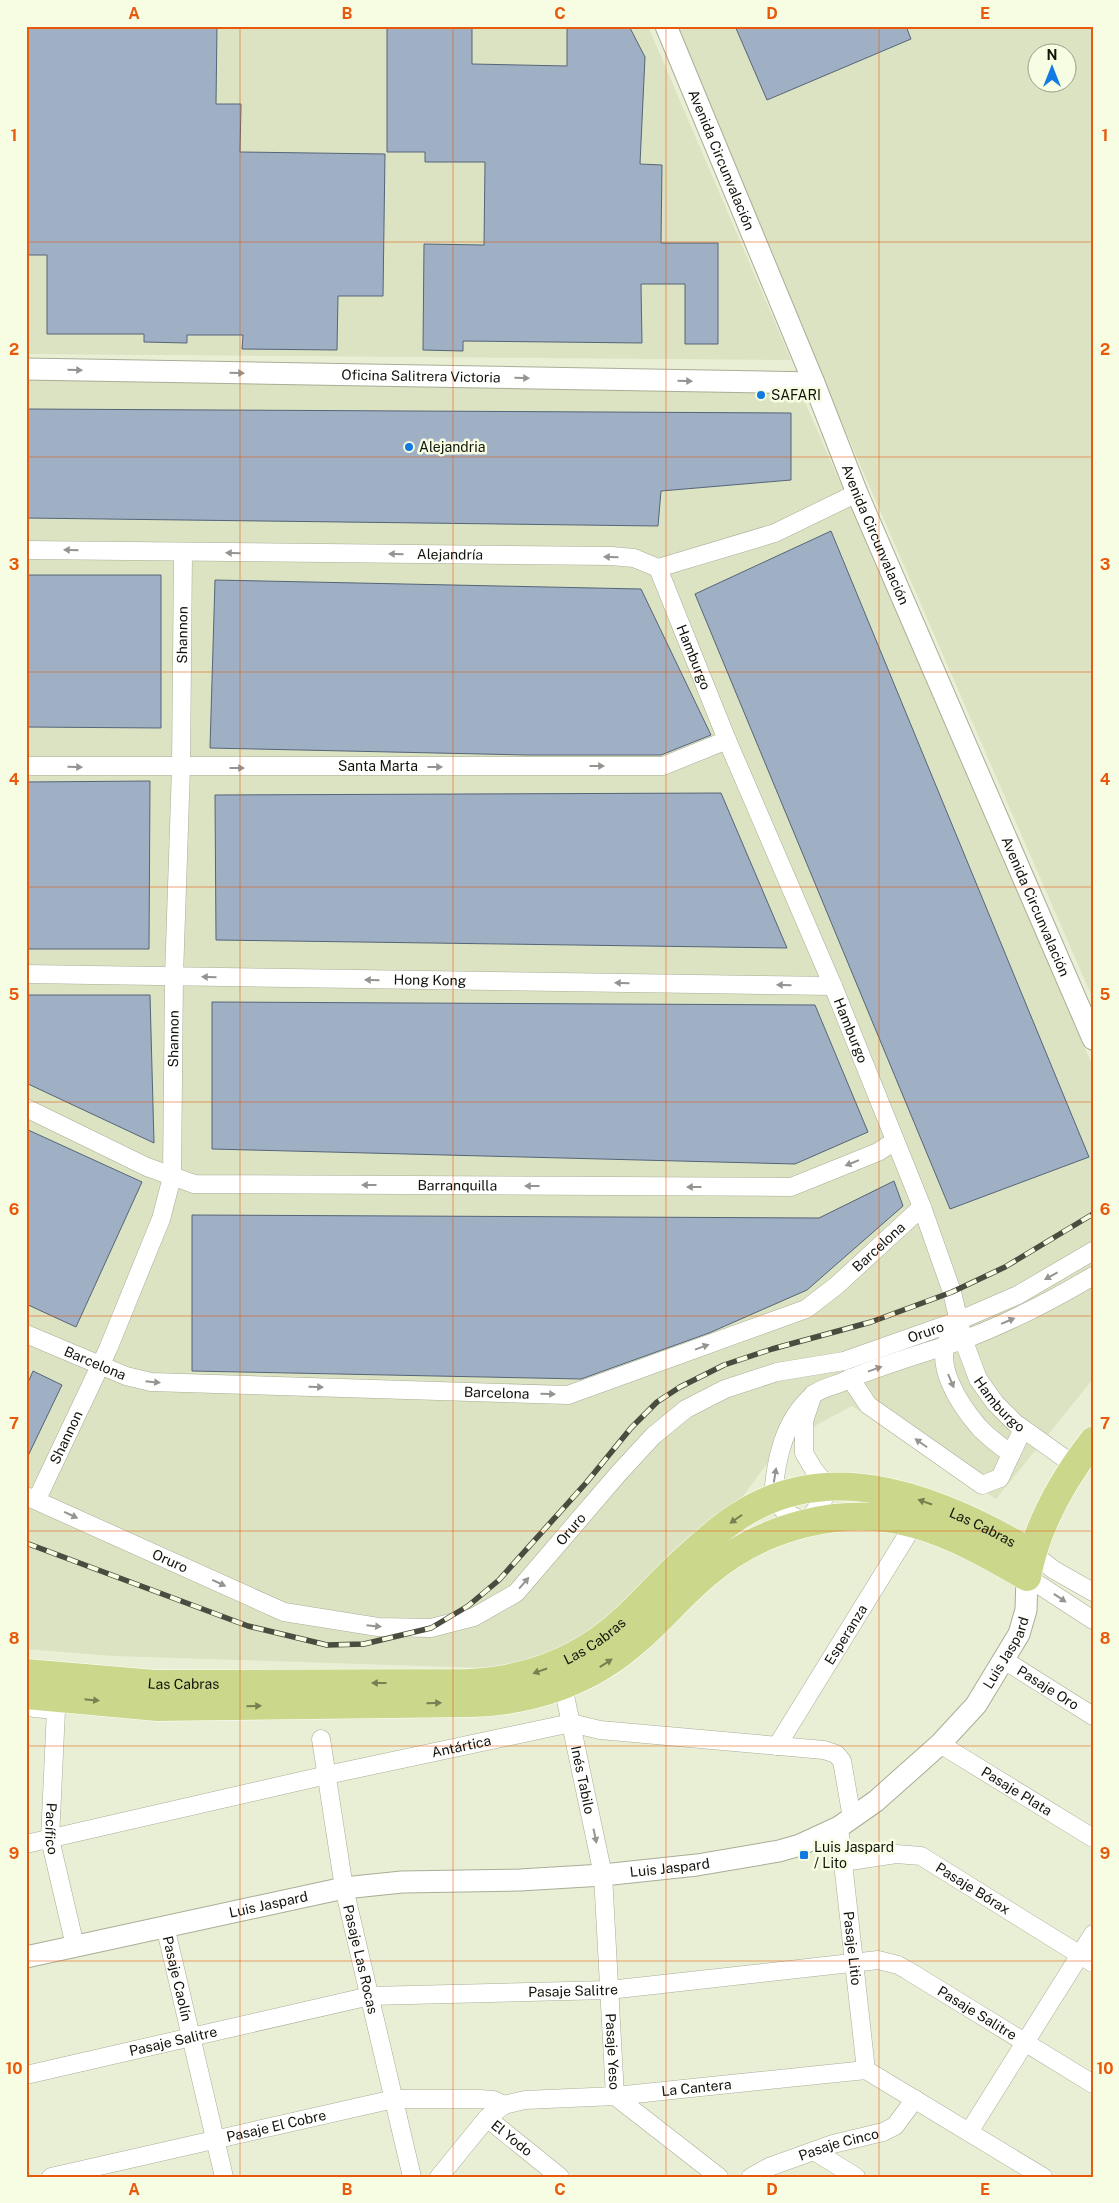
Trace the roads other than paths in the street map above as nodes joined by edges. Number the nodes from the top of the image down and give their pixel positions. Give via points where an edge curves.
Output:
1 (666, 26) edge
2 (26, 369) edge
3 (814, 383) junction
4 (857, 493) junction
5 (26, 550) edge
6 (183, 552) junction
7 (658, 568) junction
8 (727, 740) junction
9 (26, 766) edge
10 (181, 768) junction
11 (26, 974) edge
12 (174, 976) junction
13 (833, 986) junction
14 (1093, 1039) edge
15 (26, 1108) edge
16 (895, 1140) junction
17 (172, 1178) junction
18 (922, 1207) junction
19 (1093, 1251) edge
20 (1093, 1276) edge
21 (960, 1320) junction
22 (26, 1334) edge
23 (963, 1339) junction
24 (944, 1345) junction
25 (100, 1366) junction
26 (850, 1378) junction
27 (813, 1394) junction
28 (1023, 1429) junction
29 (1093, 1441) edge
30 (1011, 1454) junction
31 (1074, 1465) junction
32 (827, 1486) junction
33 (32, 1498) edge
34 (773, 1499) junction
35 (806, 1523) junction
36 (914, 1524) junction
37 (1030, 1565) junction
38 (1093, 1592) edge
39 (1093, 1620) edge
40 (1004, 1660) junction
41 (26, 1672) edge
42 (564, 1686) junction
43 (26, 1695) edge
44 (26, 1707) edge
45 (1093, 1716) edge
46 (570, 1723) junction
47 (321, 1739) dead end
48 (940, 1744) junction
49 (776, 1746) junction
50 (327, 1775) junction
51 (846, 1822) junction
52 (26, 1837) edge
53 (1093, 1838) edge
54 (50, 1839) junction
55 (26, 1844) edge
56 (843, 1862) junction
57 (603, 1875) junction
58 (344, 1888) junction
59 (165, 1926) junction
60 (1093, 1934) edge
61 (75, 1946) junction
62 (26, 1958) edge
63 (1086, 1959) edge
64 (854, 1962) junction
65 (609, 1990) junction
66 (370, 1996) junction
67 (191, 2037) junction
68 (1025, 2042) junction
69 (866, 2070) junction
70 (26, 2075) edge
71 (1093, 2084) edge
72 (615, 2096) junction
73 (394, 2099) junction
74 (915, 2099) junction
75 (504, 2105) junction
76 (487, 2118) junction
77 (969, 2132) junction
78 (215, 2140) junction
79 (814, 2150) junction
80 (51, 2177) edge
81 (224, 2177) edge
82 (412, 2177) edge
83 (438, 2177) edge
84 (560, 2177) edge
85 (719, 2177) edge
86 (751, 2177) edge
87 (856, 2177) edge
88 (1043, 2177) edge

1 - 3 street, Avenida Circunvalación
2 -> 3 street, Oficina Salitrera Victoria
3 - 4 street, Avenida Circunvalación
4 - 7 street via 775,533
4 - 14 street, Avenida Circunvalación
6 -> 5 street, Alejandría
7 -> 6 street, Alejandría via 634,558 611,556
6 - 10 street, Shannon
7 - 8 street, Hamburgo
10 -> 8 street, Santa Marta via 663,766
8 - 13 street, Hamburgo
9 -> 10 street, Santa Marta
10 - 12 street, Shannon
11 - 12 street, Hong Kong
13 -> 12 street, Hong Kong
12 - 17 street, Shannon
13 - 16 street, Hamburgo
15 - 17 street, Barranquilla
16 -> 17 street, Barranquilla via 878,1152 791,1187 194,1184
16 - 18 street, Hamburgo
17 - 25 street, Shannon via 161,1219
18 - 21 street, Hamburgo
25 -> 18 street, Barcelona via 151,1382 568,1395 806,1309 836,1286
19 -> 21 street, Oruro via 1018,1295
23 -> 20 street, Oruro via 1012,1320
21 - 23 street, Hamburgo
21 - 24 street
33 -> 21 street, Oruro via 284,1612 378,1627 431,1628 474,1617 516,1593 653,1436 686,1409 725,1389 777,1372 844,1361
22 - 25 street, Barcelona
23 - 24 street, Oruro
23 - 28 street, Hamburgo via 978,1379 995,1403
26 -> 24 street, Oruro
24 -> 30 street via 946,1371 958,1399 978,1426
25 - 33 street, Shannon
26 - 27 street, Oruro
30 -> 26 street via 1000,1478 982,1485 868,1406
27 - 32 street via 804,1421 804,1453
34 -> 27 street via 782,1441
28 - 30 street
28 - 31 street, Hamburgo
29 - 31 main road, Luis Jaspard
31 - 37 main road, Luis Jaspard via 1057,1496
32 - 34 main road, Las Cabras
32 - 35 street via 822,1503
37 -> 32 main road, Las Cabras via 969,1519 893,1492
34 - 35 street via 785,1512
34 -> 41 main road, Las Cabras via 737,1517 594,1644 557,1664 515,1678 469,1683 155,1684
35 - 36 main road, Las Cabras via 871,1517
42 -> 35 main road, Las Cabras via 621,1653 724,1560 763,1538
36 - 37 main road, Las Cabras
36 - 49 street, Esperanza
37 - 38 street, Las Cabras via 1054,1570
37 -> 39 street, Las Cabras
37 - 40 street, Luis Jaspard via 1026,1610 1019,1634
40 - 45 street, Pasaje Oro
40 - 48 street, Luis Jaspard via 976,1705
43 -> 42 main road, Las Cabras via 156,1707 473,1703 519,1698
42 - 46 street, Inés Tabilo
44 - 54 street, Pacífico via 56,1710
46 - 49 street, Antártica via 600,1730
46 - 50 street, Antártica
46 -> 57 street, Inés Tabilo
47 - 50 street, Pasaje Las Rocas
48 - 51 street, Luis Jaspard
48 - 53 street, Pasaje Plata
49 - 51 street, Antártica via 836,1754 842,1761
50 - 54 street, Antártica
50 - 58 street, Pasaje Las Rocas
51 - 56 street, Pasaje Litio
51 - 57 street, Luis Jaspard via 820,1837 779,1852
52 - 54 street
54 - 55 street, Antártica
54 - 61 street, Pacífico
56 - 63 street, Pasaje Bórax via 896,1854 921,1856
56 - 64 street, Pasaje Litio
57 - 58 street, Luis Jaspard via 410,1882
57 - 65 street, Pasaje Yeso
58 - 59 street, Luis Jaspard
58 - 66 street, Pasaje Las Rocas
59 - 61 street, Luis Jaspard
59 - 67 street, Pasaje Caolín
60 - 63 street
61 - 62 street, Luis Jaspard
63 - 68 street
64 - 65 street, Pasaje Salitre
64 - 68 street, Pasaje Salitre via 878,1960 898,1965
64 - 69 street, Pasaje Litio
65 - 66 street, Pasaje Salitre
65 - 72 street, Pasaje Yeso
66 - 67 street, Pasaje Salitre
66 - 73 street, Pasaje Las Rocas
67 - 70 street, Pasaje Salitre
67 - 78 street, Pasaje Caolín
68 - 71 street, Pasaje Salitre
68 - 77 street
69 - 72 street, La Cantera
69 - 74 street
72 - 75 street, La Cantera via 525,2100
72 - 85 street, Pasaje Yeso
73 - 75 street, Pasaje El Cobre via 480,2099
73 - 78 street, Pasaje El Cobre
73 - 82 street, Pasaje Las Rocas
74 - 77 street
74 - 79 street, Pasaje Cinco via 895,2126
75 - 76 street, La Cantera
76 - 83 street, La Cantera
76 - 84 street, El Yodo
77 - 88 street
78 - 80 street, Pasaje El Cobre
78 - 81 street, Pasaje Caolín
79 - 86 street, Pasaje Cinco
79 - 87 street

